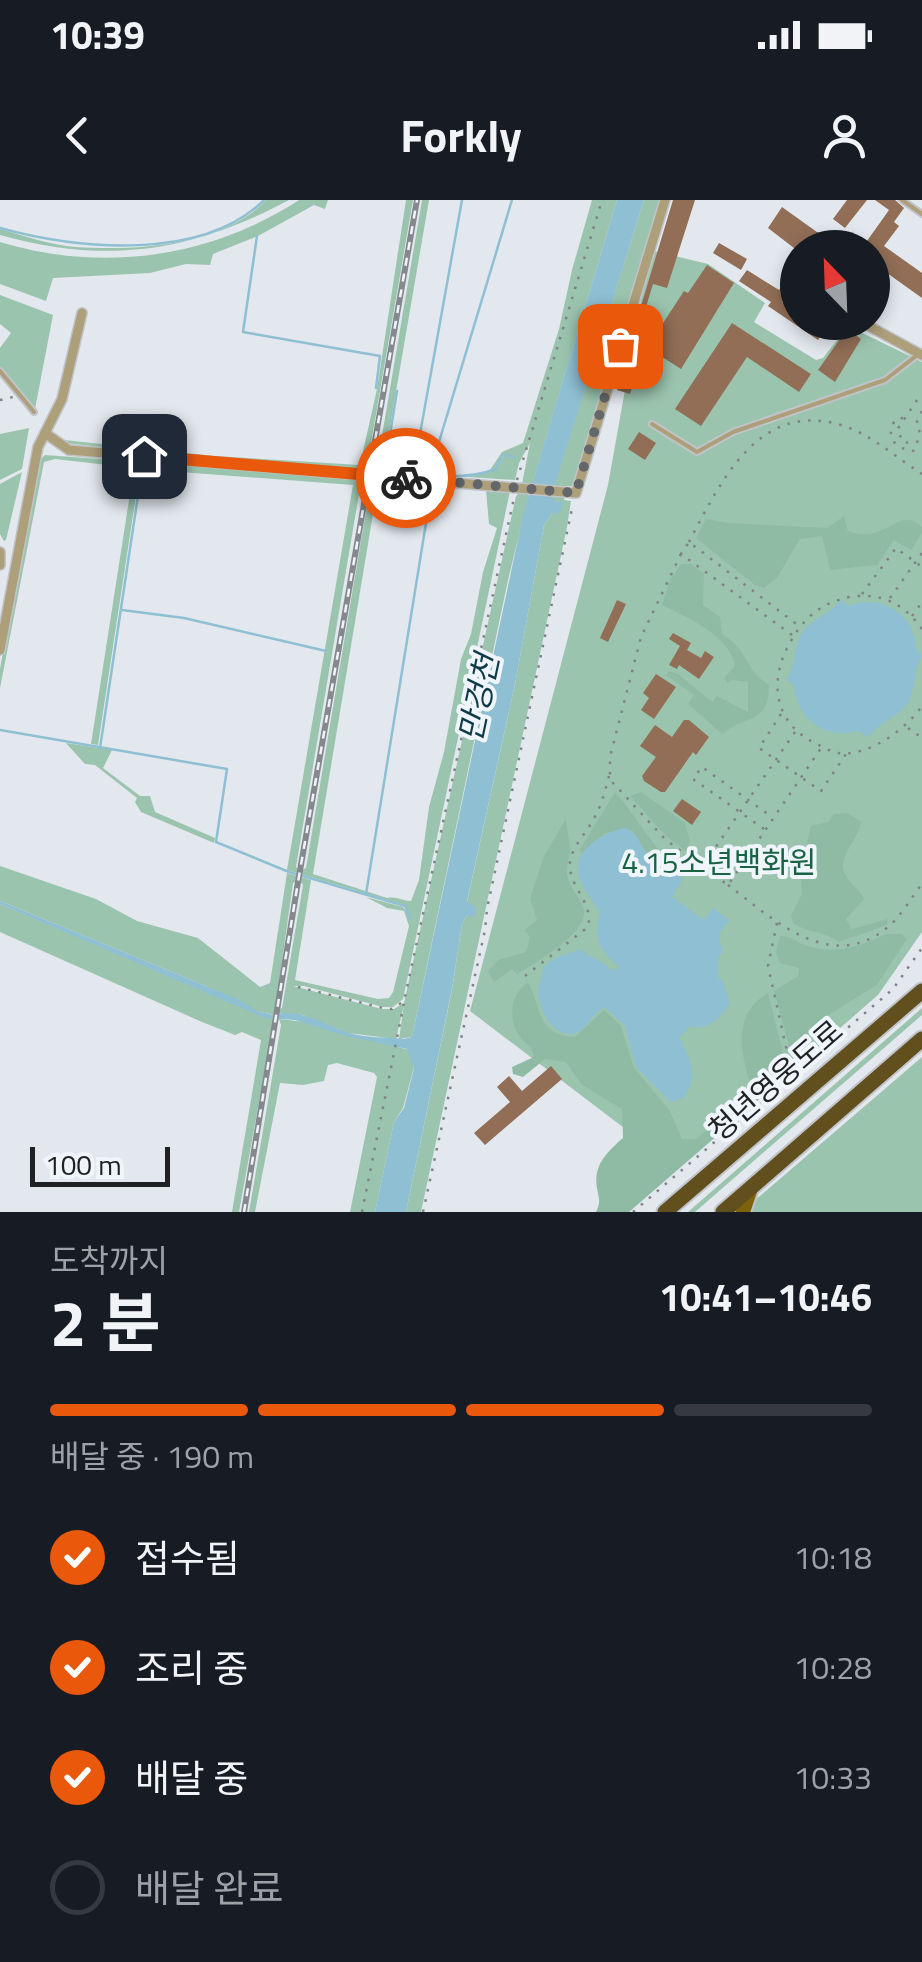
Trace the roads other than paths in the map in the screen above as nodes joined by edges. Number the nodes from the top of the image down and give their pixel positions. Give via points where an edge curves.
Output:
1 (665, 200) edge
2 (902, 200) edge
3 (922, 214) edge
4 (82, 313) dead end
5 (890, 337) edge
6 (921, 354) edge
7 (0, 371) edge
8 (34, 412) dead end
9 (652, 424) dead end
10 (45, 434) junction
11 (0, 552) edge
12 (0, 565) edge
13 (0, 650) edge
14 (922, 991) edge
15 (922, 1038) edge
16 (751, 1188) junction
17 (665, 1212) edge
18 (723, 1212) edge
19 (743, 1212) edge

1 - 10 street via 572,492 69,450
2 - 3 lane
4 - 10 street via 62,399
5 - 6 street
6 - 9 lane via 885,380 733,432 698,452
7 - 8 lane
10 - 13 street
11 - 12 street
14 - 17 highway, 청년영웅도로
15 - 16 highway
16 - 18 highway
16 - 19 main road

